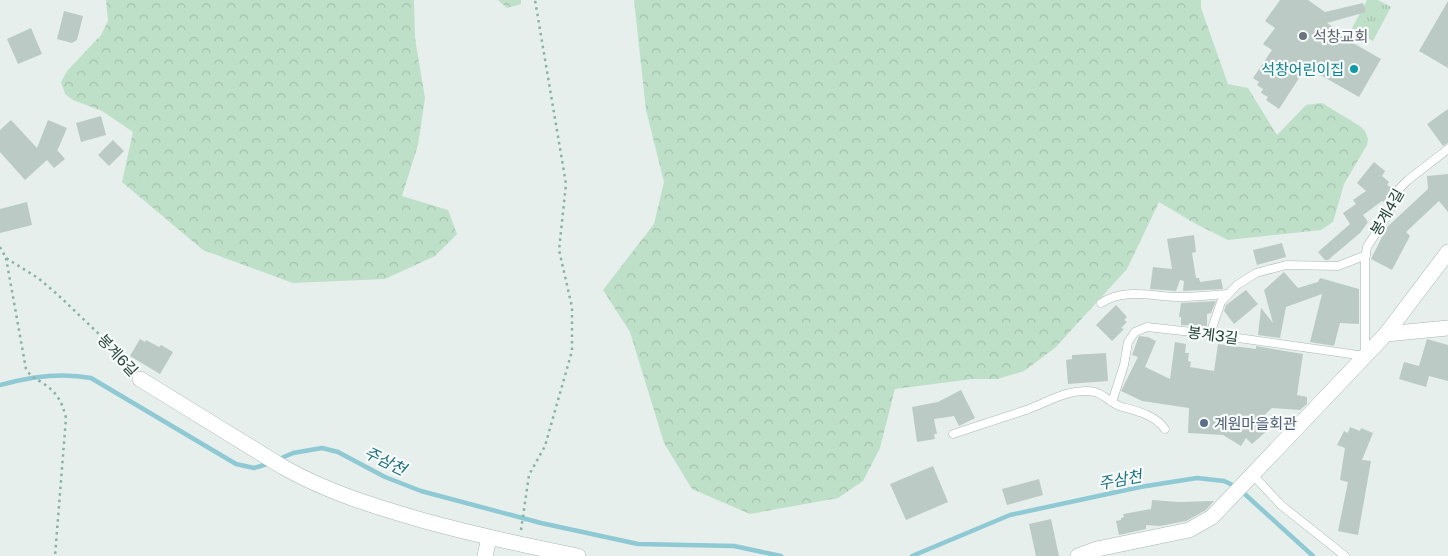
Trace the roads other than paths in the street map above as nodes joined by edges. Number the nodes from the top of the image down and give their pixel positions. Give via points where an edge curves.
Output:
1 (1448, 150) edge
2 (1448, 252) edge
3 (1366, 255) junction
4 (1228, 294) junction
5 (1101, 303) dead end
6 (1448, 328) edge
7 (1210, 334) junction
8 (1386, 334) junction
9 (1365, 356) junction
10 (140, 379) road end
11 (1112, 402) junction
12 (1165, 429) dead end
13 (953, 434) dead end
14 (1250, 476) junction
15 (489, 538) junction
16 (485, 556) edge
17 (578, 556) edge
18 (1078, 556) edge
19 (1345, 556) edge

1 - 3 lane, 봉계4길 via 1394,194 1389,213 1369,244
2 - 8 street
3 - 4 lane via 1338,266 1292,265 1267,270 1247,278
3 - 9 lane, 봉계4길
4 - 5 lane via 1182,297 1128,293 1110,297
4 - 7 lane
6 - 8 street
7 - 9 lane, 봉계3길
7 - 11 lane, 봉계3길 via 1147,327 1135,332 1128,342
8 - 9 street
9 - 14 street
10 - 15 street, 봉계6길 via 248,447 320,486 367,504
11 - 12 lane via 1150,416
11 - 13 lane via 1094,392 1069,393
14 - 18 street via 1207,521 1190,530 1097,549
14 - 19 lane
15 - 16 street
15 - 17 street

